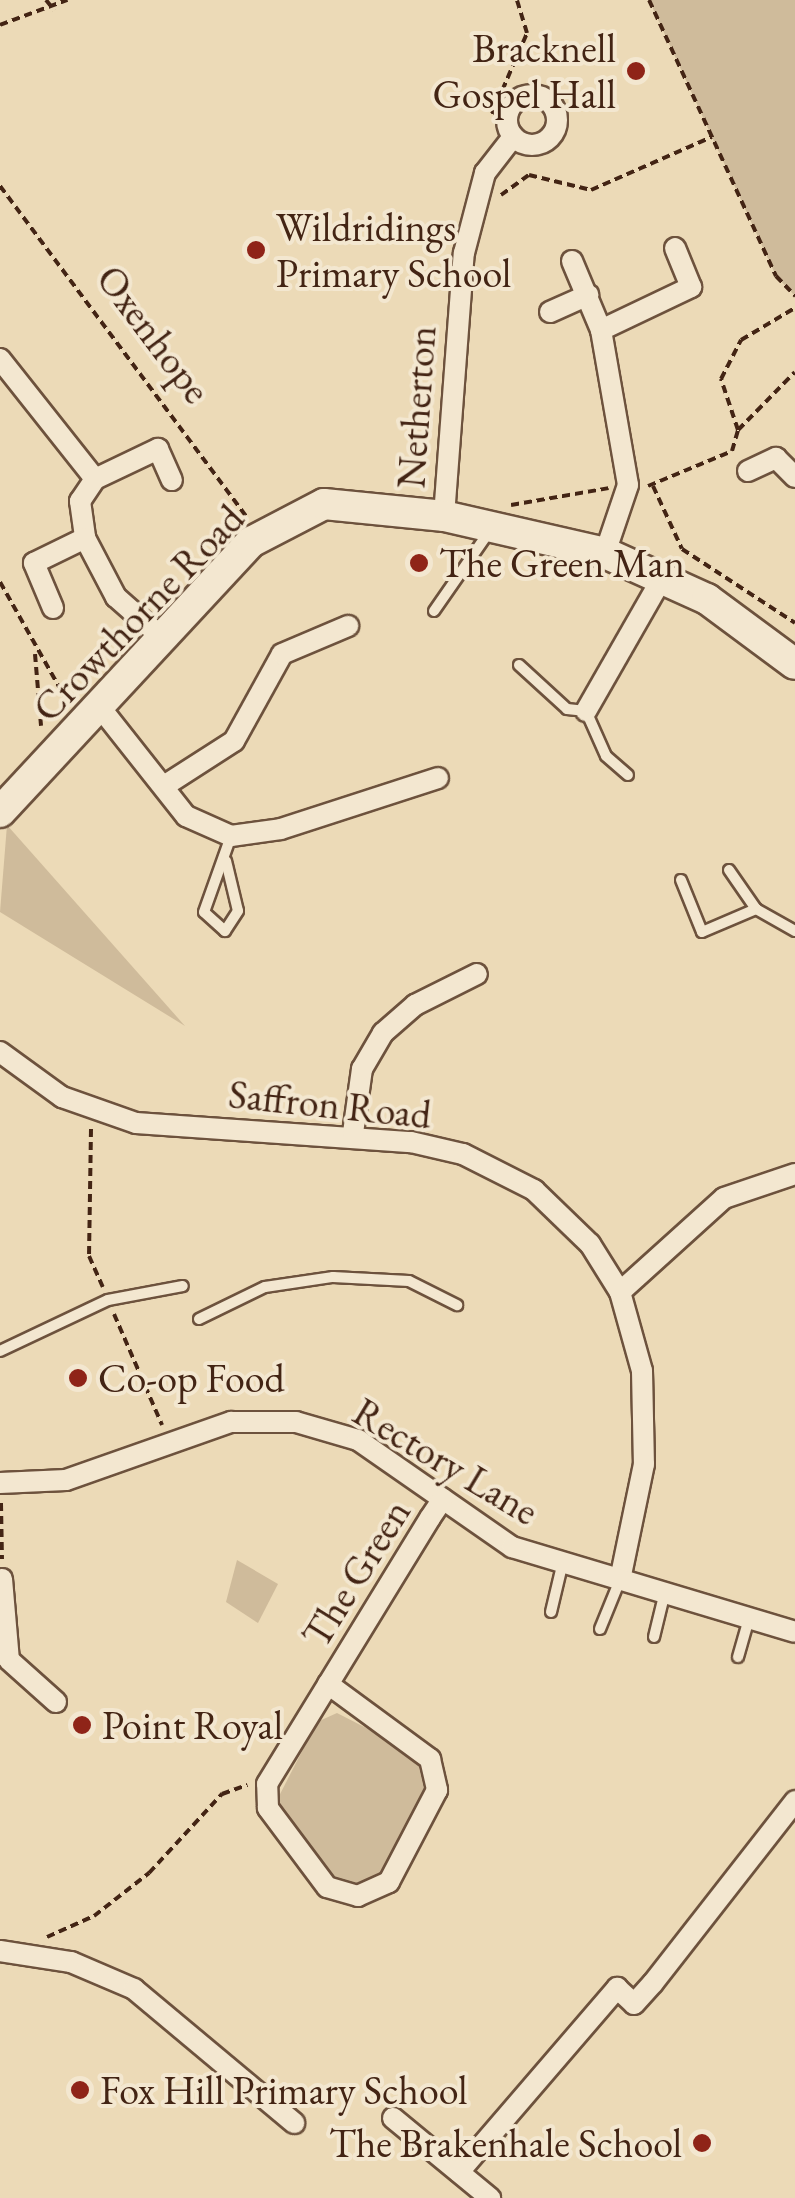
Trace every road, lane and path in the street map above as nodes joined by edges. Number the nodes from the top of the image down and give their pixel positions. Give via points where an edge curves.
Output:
1 (46, 0) edge
2 (67, 0) edge
3 (517, 0) edge
4 (649, 0) edge
5 (54, 10) junction
6 (0, 25) edge
7 (492, 114) dead end
8 (712, 136) junction
9 (513, 138) dead end
10 (0, 186) edge
11 (497, 198) dead end
12 (675, 248) dead end
13 (572, 260) dead end
14 (588, 295) junction
15 (795, 296) edge
16 (795, 308) edge
17 (550, 312) dead end
18 (602, 330) junction
19 (0, 360) edge
20 (795, 372) edge
21 (738, 430) junction
22 (748, 471) dead end
23 (795, 477) edge
24 (96, 479) junction
25 (172, 480) dead end
26 (628, 485) junction
27 (653, 486) junction
28 (444, 516) junction
29 (501, 516) junction
30 (252, 524) dead end
31 (85, 538) junction
32 (605, 553) junction
33 (664, 576) junction
34 (0, 582) edge
35 (53, 608) dead end
36 (434, 612) dead end
37 (795, 623) edge
38 (348, 626) dead end
39 (165, 640) junction
40 (35, 649) junction
41 (795, 664) edge
42 (519, 665) dead end
43 (66, 699) dead end
44 (103, 711) junction
45 (586, 711) junction
46 (41, 726) dead end
47 (628, 775) dead end
48 (164, 786) junction
49 (428, 806) dead end
50 (0, 812) edge
51 (231, 836) junction
52 (226, 862) junction
53 (729, 870) dead end
54 (681, 880) dead end
55 (756, 910) junction
56 (795, 931) edge
57 (477, 974) dead end
58 (0, 1052) edge
59 (92, 1110) junction
60 (353, 1133) junction
61 (795, 1174) edge
62 (183, 1286) dead end
63 (620, 1292) junction
64 (108, 1300) junction
65 (458, 1305) dead end
66 (199, 1319) dead end
67 (0, 1351) edge
68 (164, 1430) dead end
69 (1, 1491) edge
70 (443, 1499) junction
71 (562, 1566) junction
72 (1, 1579) edge
73 (620, 1580) junction
74 (665, 1592) junction
75 (551, 1612) dead end
76 (749, 1619) junction
77 (600, 1629) dead end
78 (795, 1632) edge
79 (654, 1637) dead end
80 (738, 1657) dead end
81 (328, 1684) junction
82 (56, 1702) dead end
83 (267, 1784) junction
84 (795, 1801) edge
85 (42, 1939) dead end
86 (0, 1951) edge
87 (393, 2118) dead end
88 (294, 2123) dead end
89 (459, 2172) junction
90 (490, 2198) edge

1 - 5 path
2 - 5 path
3 - 7 path via 527,33
4 - 8 path
5 - 6 path
8 - 11 path via 591,190 529,175
8 - 15 path via 776,276
9 - 28 street, Netherton via 485,173 464,254
10 - 30 path, Oxenhope
12 - 18 street via 691,287
13 - 14 street
14 - 17 street
14 - 18 street
16 - 21 path via 741,340 721,379
18 - 26 street
19 - 24 street
20 - 21 path
21 - 27 path via 732,451
22 - 23 street via 776,458
24 - 25 street, Oxenhope via 158,449
24 - 31 street via 80,501
26 - 27 path
26 - 29 path
26 - 32 street
27 - 37 path via 682,549
28 - 29 street, Crowthorne Road
28 - 39 street, Crowthorne Road via 345,502 304,509 250,542
29 - 32 street, Crowthorne Road
29 - 36 lane via 480,556
31 - 35 street via 34,563
31 - 39 street via 116,597
32 - 33 street, Crowthorne Road
33 - 41 street, Crowthorne Road
33 - 45 street
34 - 40 path
38 - 48 street via 282,654 234,741
39 - 44 street, Crowthorne Road
40 - 43 path
40 - 46 path
42 - 45 lane via 567,709
44 - 48 street
44 - 50 street, Crowthorne Road
45 - 47 lane via 606,756
48 - 51 street via 186,816
49 - 51 street via 428,782
51 - 52 lane
52 - 52 lane via 204,912 226,931 238,911
53 - 55 lane
54 - 55 lane via 702,932
55 - 56 lane
57 - 60 street via 415,1004 383,1033 362,1069
58 - 59 street, Saffron Road
59 - 60 street, Saffron Road via 136,1123
59 - 64 path via 89,1256
60 - 63 street, Saffron Road via 463,1154 534,1190 590,1244
61 - 63 street via 724,1198
62 - 64 lane
63 - 73 street, Saffron Road via 642,1372 647,1438
64 - 67 lane
64 - 68 path
65 - 66 lane via 409,1281 333,1276 265,1288
69 - 70 street, Rectory Lane via 66,1480 231,1422 272,1420 358,1440
69 - 72 path
70 - 71 street, Rectory Lane via 512,1547
70 - 81 street, The Green
71 - 73 street, Rectory Lane
71 - 75 lane
72 - 82 street via 9,1660
73 - 74 street, Rectory Lane
73 - 77 lane
74 - 76 street, Rectory Lane
74 - 79 lane
76 - 78 street, Rectory Lane
76 - 80 lane
81 - 83 street, The Green
81 - 83 street, The Green via 430,1758 437,1790 389,1882 358,1896 327,1887 268,1808
83 - 85 path via 222,1794 149,1873 94,1916
84 - 89 street via 634,2004 617,1988
86 - 88 street via 71,1962 134,1989
87 - 89 street
89 - 90 street

